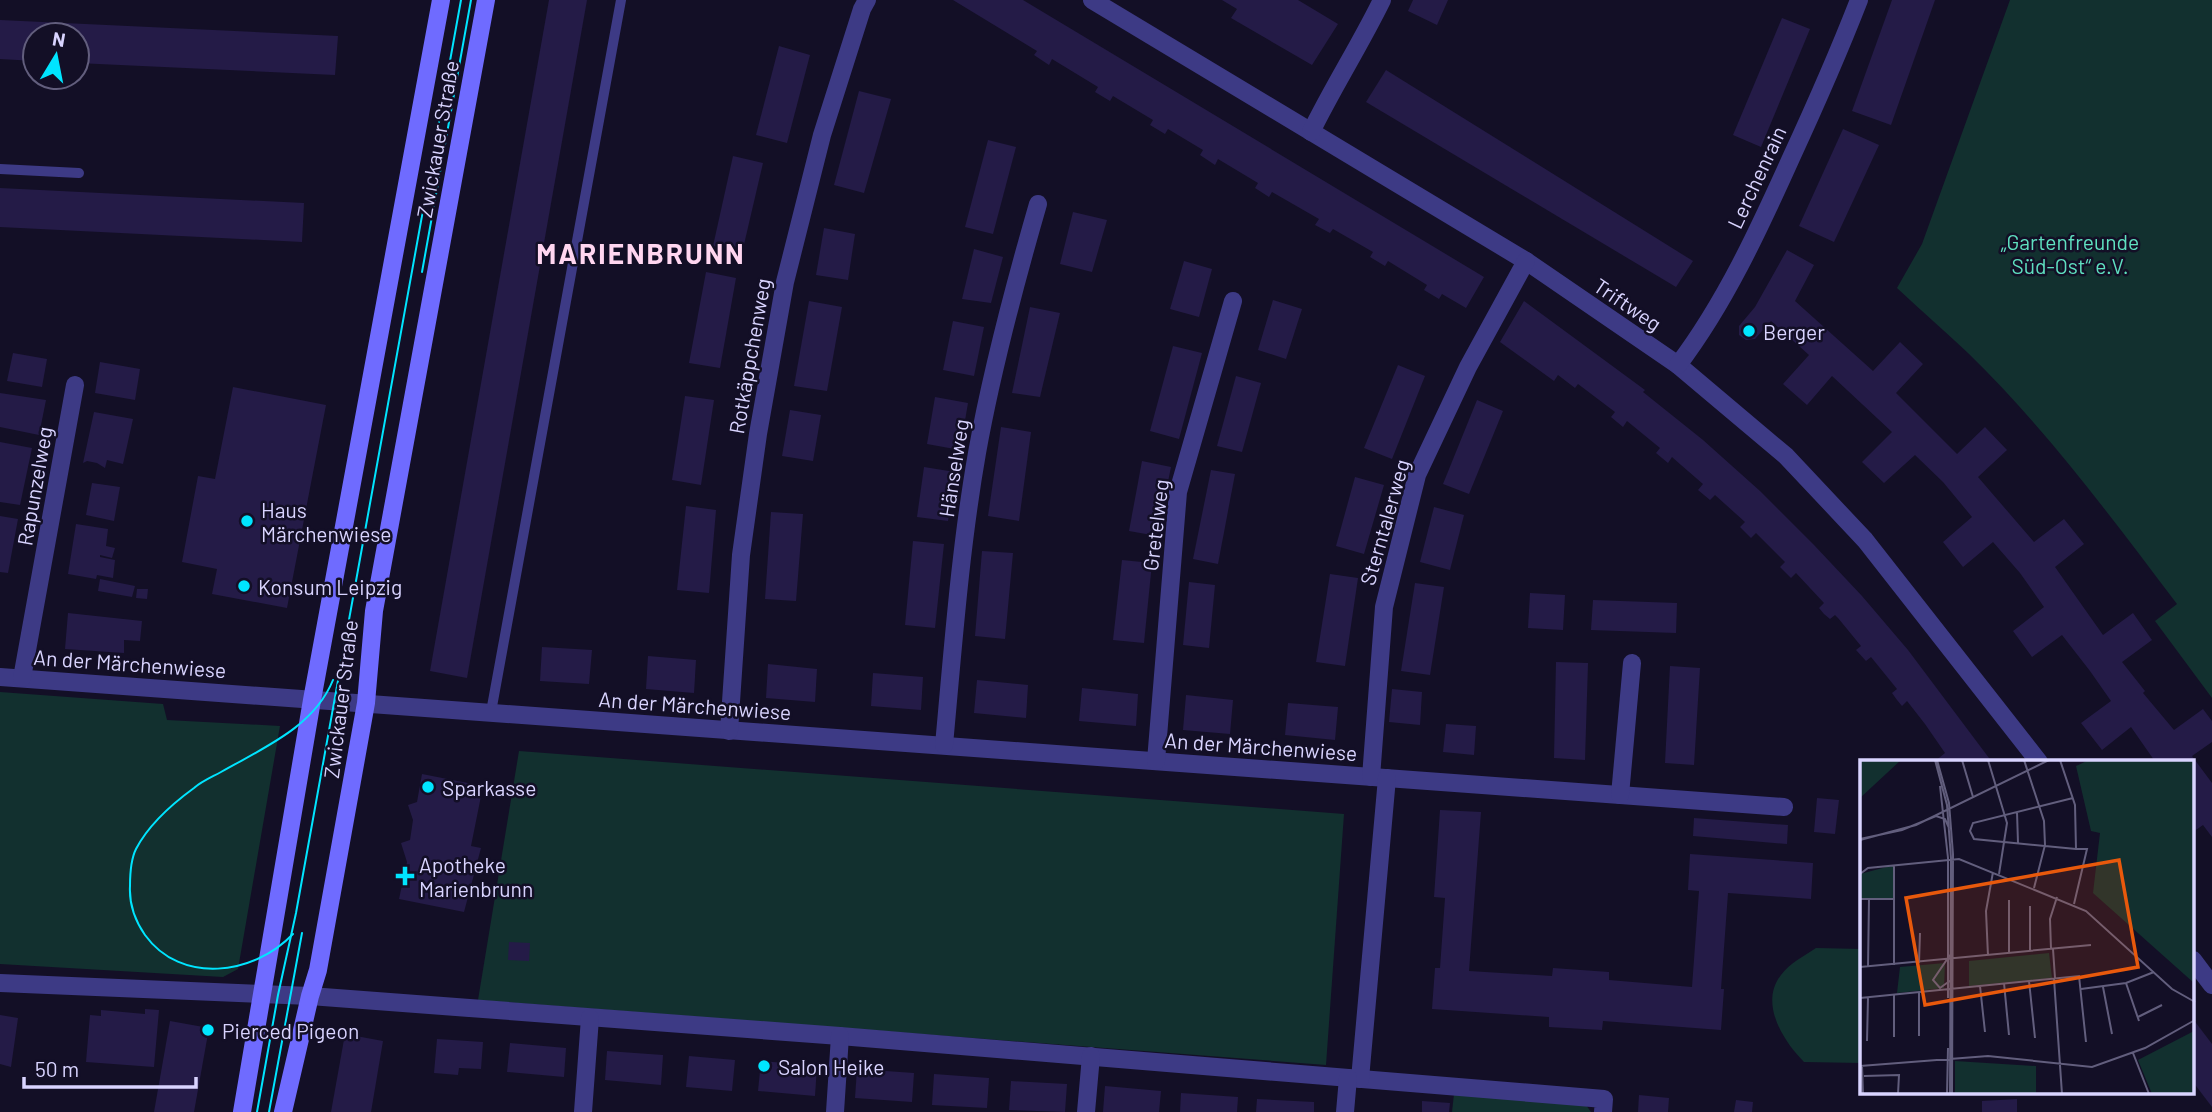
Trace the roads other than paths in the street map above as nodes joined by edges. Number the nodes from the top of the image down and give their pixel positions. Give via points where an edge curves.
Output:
1 (441, 0) edge
2 (486, 0) edge
3 (621, 0) edge
4 (867, 0) edge
5 (1092, 0) edge
6 (1382, 0) edge
7 (1859, 0) edge
8 (1311, 132) junction
9 (0, 169) edge
10 (79, 173) dead end
11 (1038, 204) dead end
12 (1526, 261) junction
13 (1233, 301) dead end
14 (1678, 365) junction
15 (75, 385) dead end
16 (1632, 663) dead end
17 (0, 677) edge
18 (22, 678) junction
19 (312, 700) junction
20 (366, 704) junction
21 (491, 712) junction
22 (729, 731) junction
23 (944, 746) junction
24 (2037, 760) edge
25 (1156, 761) junction
26 (1379, 777) junction
27 (1620, 795) junction
28 (1784, 807) dead end
29 (2194, 961) edge
30 (0, 983) edge
31 (2212, 985) edge
32 (263, 994) junction
33 (310, 996) junction
34 (590, 1018) junction
35 (840, 1036) junction
36 (1091, 1056) junction
37 (1354, 1078) junction
38 (1603, 1106) edge
39 (242, 1112) edge
40 (283, 1112) edge
41 (583, 1112) edge
42 (835, 1112) edge
43 (1086, 1112) edge
44 (1345, 1112) edge

1 - 19 main road, Zwickauer Straße
2 - 20 main road, Zwickauer Straße via 374,611
3 - 21 lane
4 - 22 street, Rotkäppchenweg via 822,135 785,282 741,555
5 - 8 street, Triftweg
6 - 8 street
7 - 14 street, Lerchenrain via 1771,203 1743,259
8 - 12 street, Triftweg
9 - 10 lane
11 - 23 street, Hänselweg via 1004,323 977,454 960,573
12 - 14 street, Triftweg
12 - 26 street, Sterntalerweg via 1468,367 1417,475 1384,607
13 - 25 street, Gretelweg via 1178,492
14 - 24 street, Triftweg via 1786,456 1865,540
15 - 18 street, Rapunzelweg
16 - 27 street
17 - 18 street, An der Märchenwiese
18 - 19 street, An der Märchenwiese
19 - 20 street, An der Märchenwiese
19 - 32 main road, Zwickauer Straße
20 - 21 street, An der Märchenwiese
20 - 33 main road, Zwickauer Straße
21 - 22 street, An der Märchenwiese
22 - 23 street, An der Märchenwiese
23 - 25 street, An der Märchenwiese
25 - 26 street, An der Märchenwiese
26 - 27 street, An der Märchenwiese
26 - 37 street
27 - 28 street, An der Märchenwiese
29 - 31 street
30 - 32 street
32 - 33 street
32 - 39 main road, Zwickauer Straße
33 - 34 street
33 - 40 main road, Zwickauer Straße
34 - 35 street
34 - 41 street
35 - 36 street
35 - 42 street
36 - 37 street
36 - 43 street
37 - 38 street
37 - 44 street

